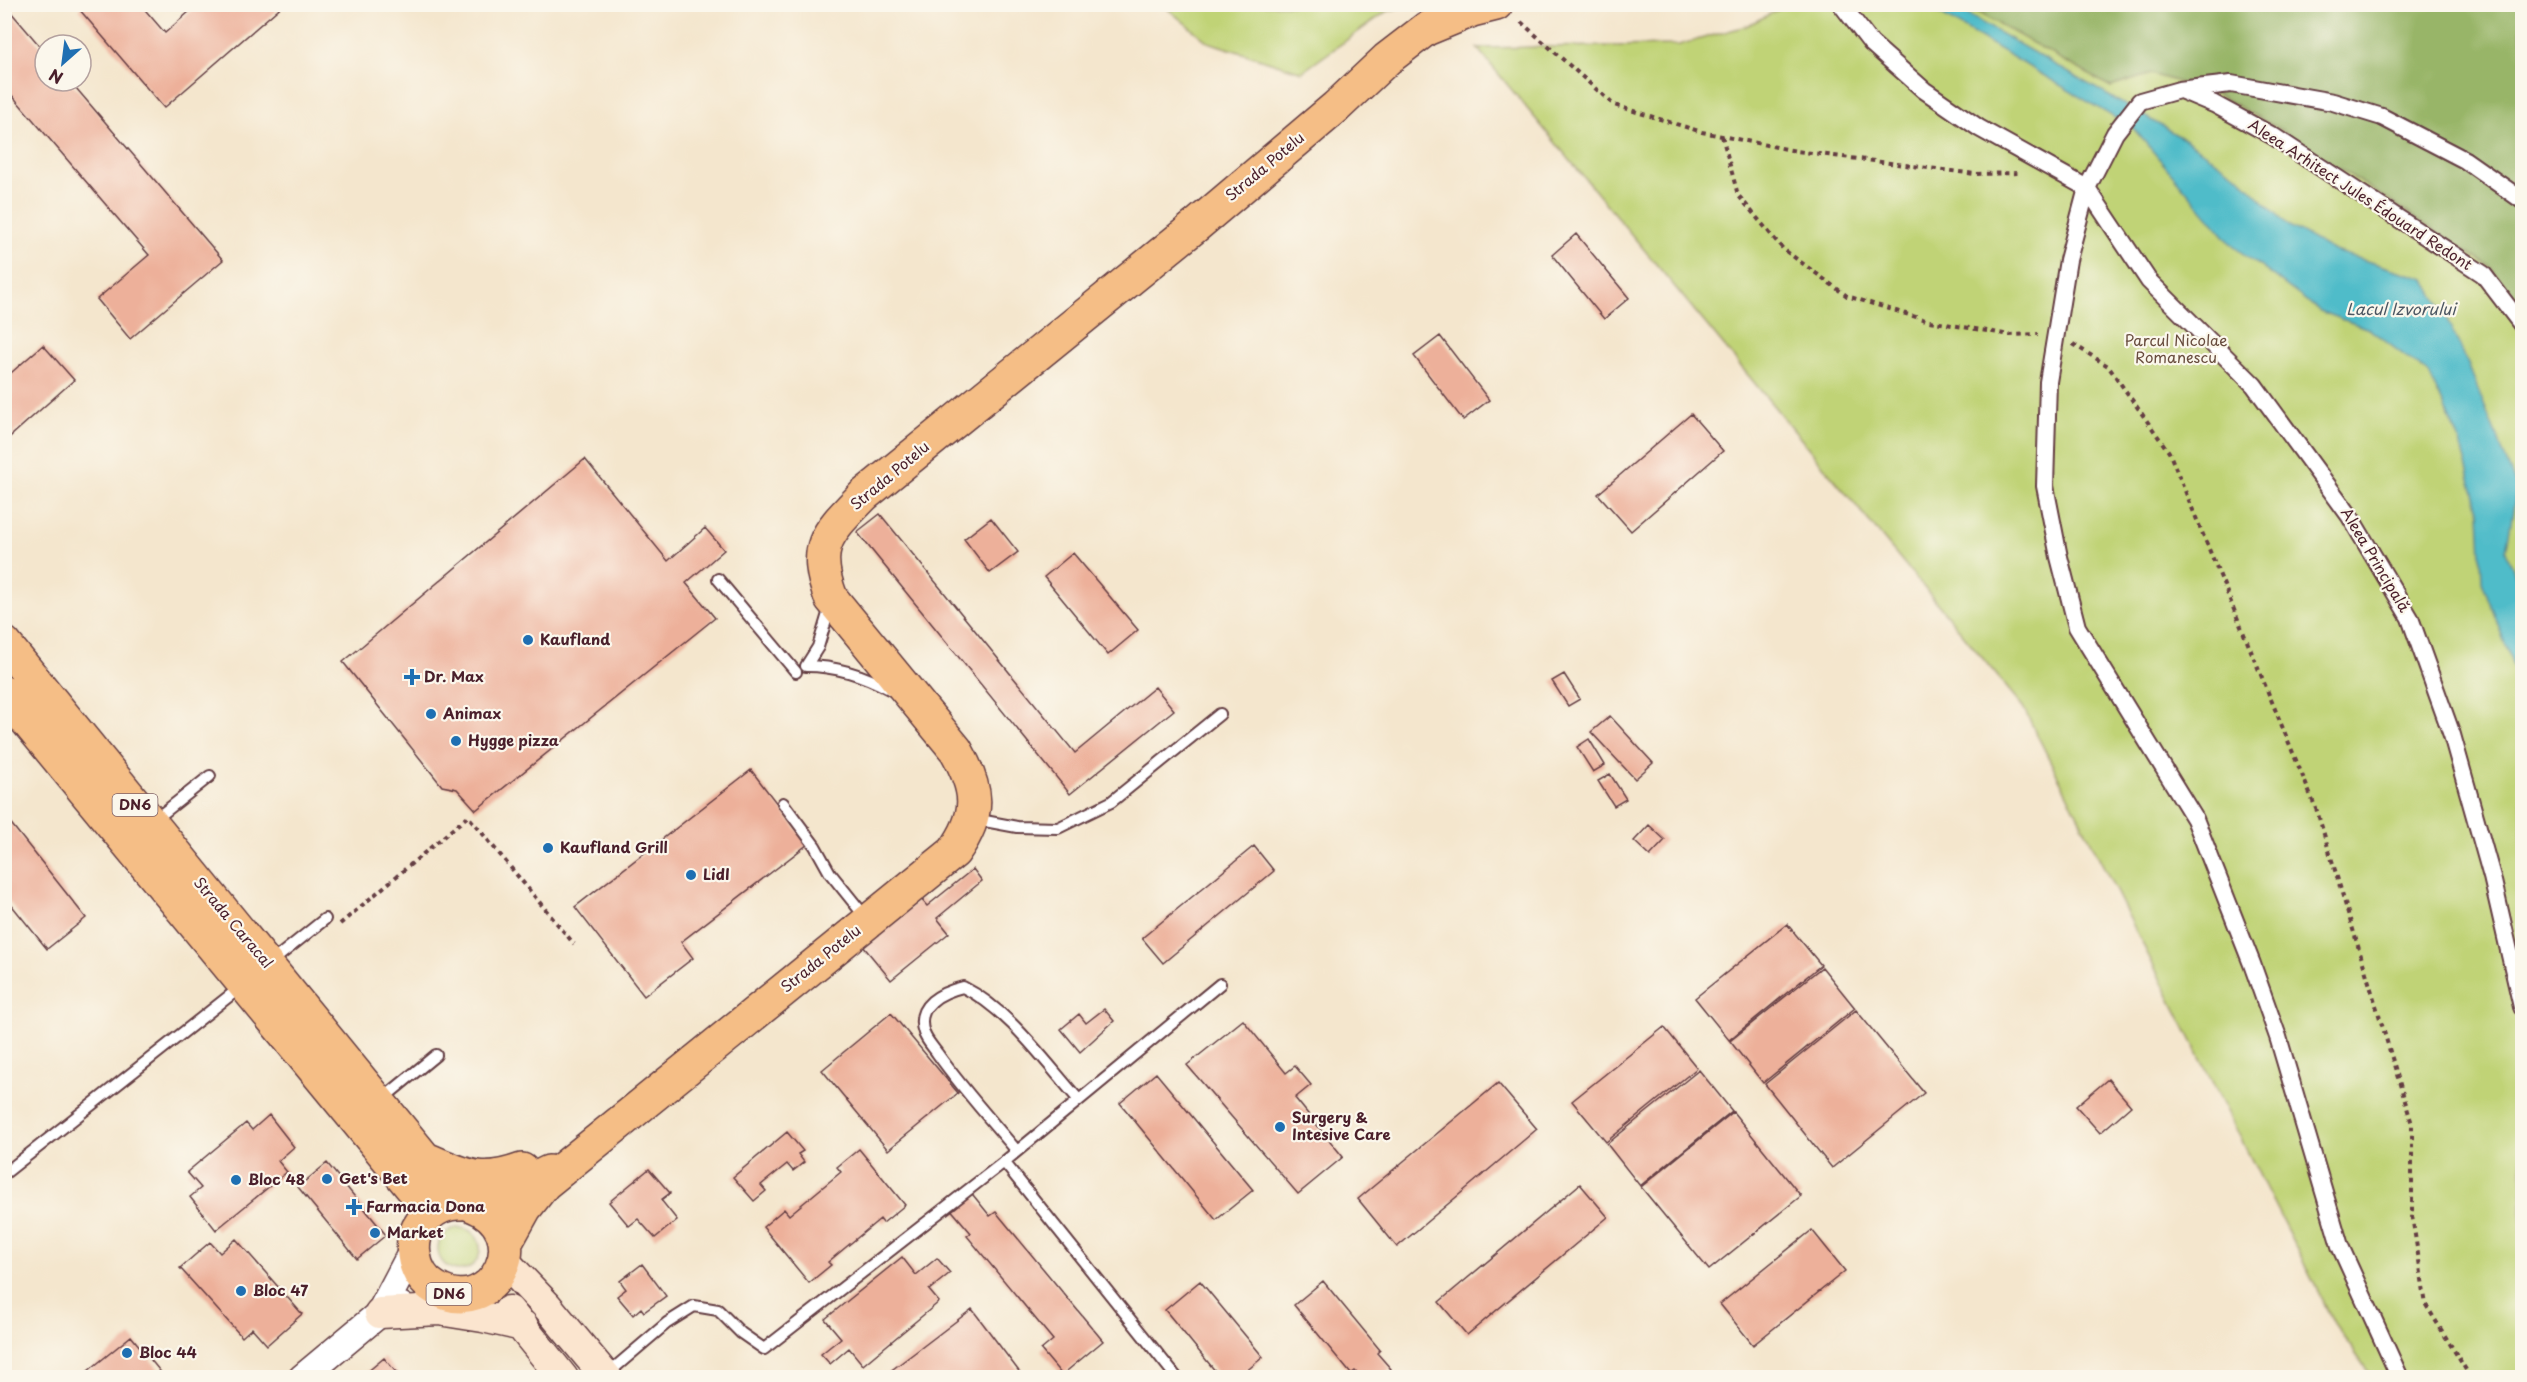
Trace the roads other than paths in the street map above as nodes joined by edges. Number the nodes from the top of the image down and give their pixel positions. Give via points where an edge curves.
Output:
1 (1841, 4) edge
2 (1509, 13) edge
3 (2179, 90) junction
4 (2086, 188) junction
5 (2523, 200) edge
6 (2523, 324) edge
7 (718, 579) dead end
8 (831, 598) junction
9 (4, 643) edge
10 (796, 672) dead end
11 (4, 693) edge
12 (924, 712) junction
13 (1220, 714) dead end
14 (210, 776) dead end
15 (783, 803) dead end
16 (971, 819) junction
17 (150, 824) junction
18 (325, 919) dead end
19 (868, 920) junction
20 (256, 974) junction
21 (1220, 984) dead end
22 (2523, 1007) edge
23 (436, 1055) dead end
24 (1079, 1100) junction
25 (379, 1101) junction
26 (1017, 1151) junction
27 (576, 1157) junction
28 (426, 1160) junction
29 (1004, 1162) junction
30 (4, 1174) edge
31 (454, 1206) junction
32 (413, 1250) junction
33 (499, 1264) junction
34 (442, 1292) junction
35 (380, 1313) junction
36 (523, 1326) junction
37 (606, 1376) edge
38 (302, 1377) edge
39 (563, 1377) edge
40 (1177, 1377) edge
41 (2400, 1377) edge

1 - 4 street via 1870,43 1924,90 1979,128
2 - 8 main road, Strada Potelu via 1472,10 1426,30 1387,59 1198,224 864,495 826,538 822,573
3 - 4 street via 2140,101 2115,133
3 - 5 street via 2231,84 2333,102 2382,117 2465,160
3 - 6 street, Aleea Arhitect Jules Édouard Redont via 2272,136 2483,274
4 - 22 street, Aleea Principală via 2149,281 2254,385 2349,515 2410,618 2455,746
4 - 41 street via 2068,260 2048,382 2045,486 2077,627 2195,819 2278,1037 2340,1246
7 - 10 lane
8 - 12 main road, Strada Potelu
8 - 12 lane via 818,647 806,666 830,666 875,681
9 - 17 main road, Strada Caracal / DN6
11 - 20 main road, Strada Caracal / DN6
12 - 16 main road, Strada Potelu via 956,750 970,775 975,798
13 - 16 lane via 1111,802 1058,828 1017,827
14 - 17 lane
15 - 19 lane via 830,873
16 - 19 main road, Strada Potelu via 954,852
17 - 20 main road, Strada Caracal / DN6
18 - 20 lane
19 - 27 main road, Strada Potelu
20 - 25 main road, Strada Caracal / DN6
20 - 30 lane
20 - 31 main road, Strada Caracal / DN6
21 - 24 lane
23 - 25 lane
24 - 26 lane
24 - 26 lane via 998,1010 963,987 943,992 930,1003 923,1018 924,1034
25 - 28 main road, Strada Caracal / DN6
26 - 29 lane
27 - 28 main road via 492,1179 468,1176
27 - 31 main road, Strada Potelu via 505,1193
27 - 33 main road, Strada Potelu via 544,1184 525,1208
28 - 31 main road, Strada Caracal / DN6
29 - 37 lane via 764,1349 718,1310 694,1306 667,1323
29 - 40 lane
31 - 32 main road via 418,1229
31 - 33 main road, DN6 via 480,1208 497,1222
32 - 34 main road, DN6 via 421,1275
32 - 35 street
33 - 34 main road, DN6 via 465,1295
33 - 36 main road, DN6
33 - 37 main road, DN6 via 547,1306
34 - 35 street
35 - 36 main road via 439,1310
35 - 38 street
36 - 39 main road, DN6

